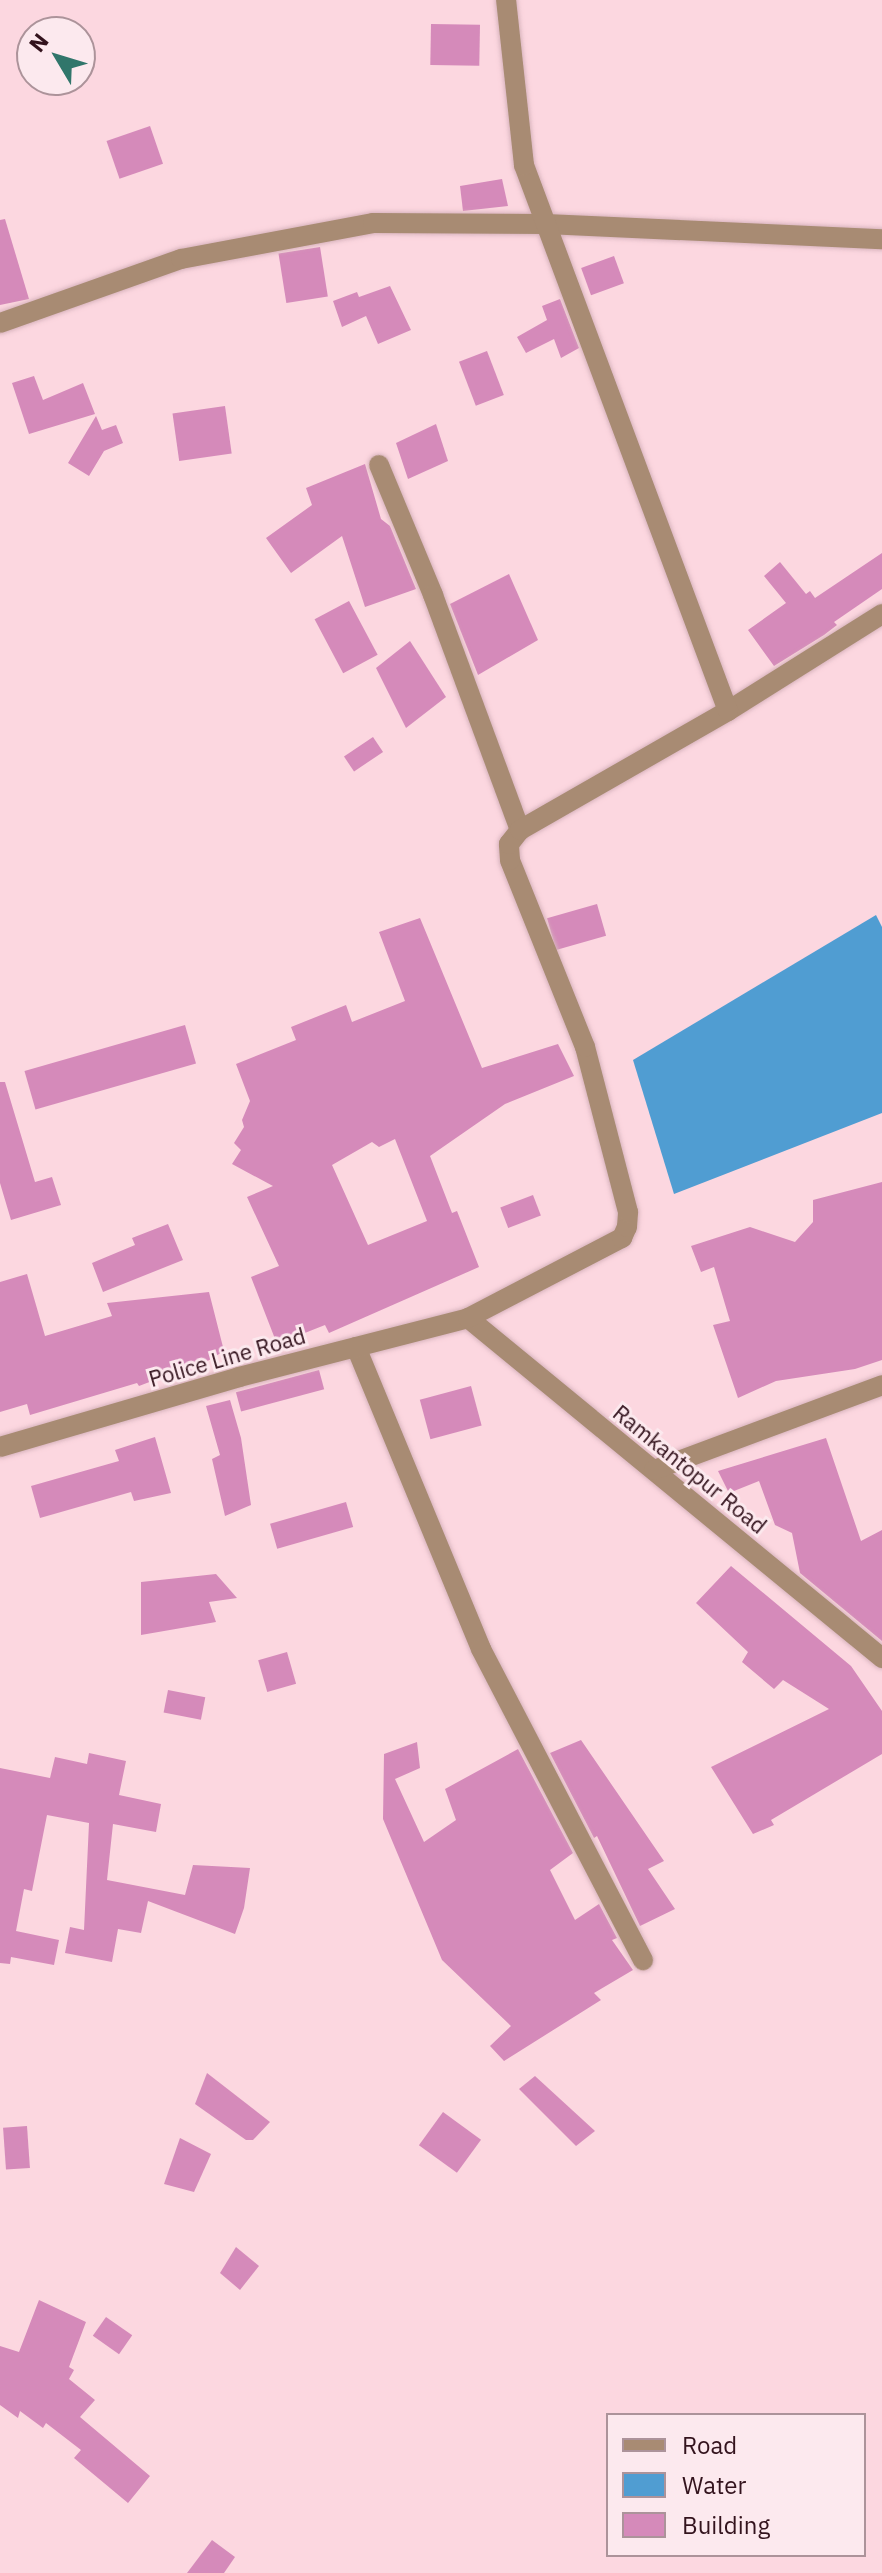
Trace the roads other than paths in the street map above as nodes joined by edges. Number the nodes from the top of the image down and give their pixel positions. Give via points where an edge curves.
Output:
1 (506, 0) edge
2 (546, 224) junction
3 (882, 239) edge
4 (0, 323) edge
5 (379, 465) dead end
6 (882, 614) edge
7 (728, 711) junction
8 (520, 830) junction
9 (468, 1318) junction
10 (356, 1347) junction
11 (882, 1385) edge
12 (0, 1447) edge
13 (654, 1470) junction
14 (882, 1658) edge
15 (643, 1960) dead end

1 - 2 street via 524,165
2 - 3 street
2 - 4 street via 373,223 181,259
2 - 7 street
5 - 8 street
6 - 7 street
7 - 8 street
8 - 9 street, Police Line Road via 509,844 510,860 585,1047 629,1220 622,1238
9 - 10 street, Police Line Road
9 - 13 street, Ramkantopur Road
10 - 12 street, Police Line Road
10 - 15 street via 481,1649
11 - 13 street
13 - 14 street, Ramkantopur Road

